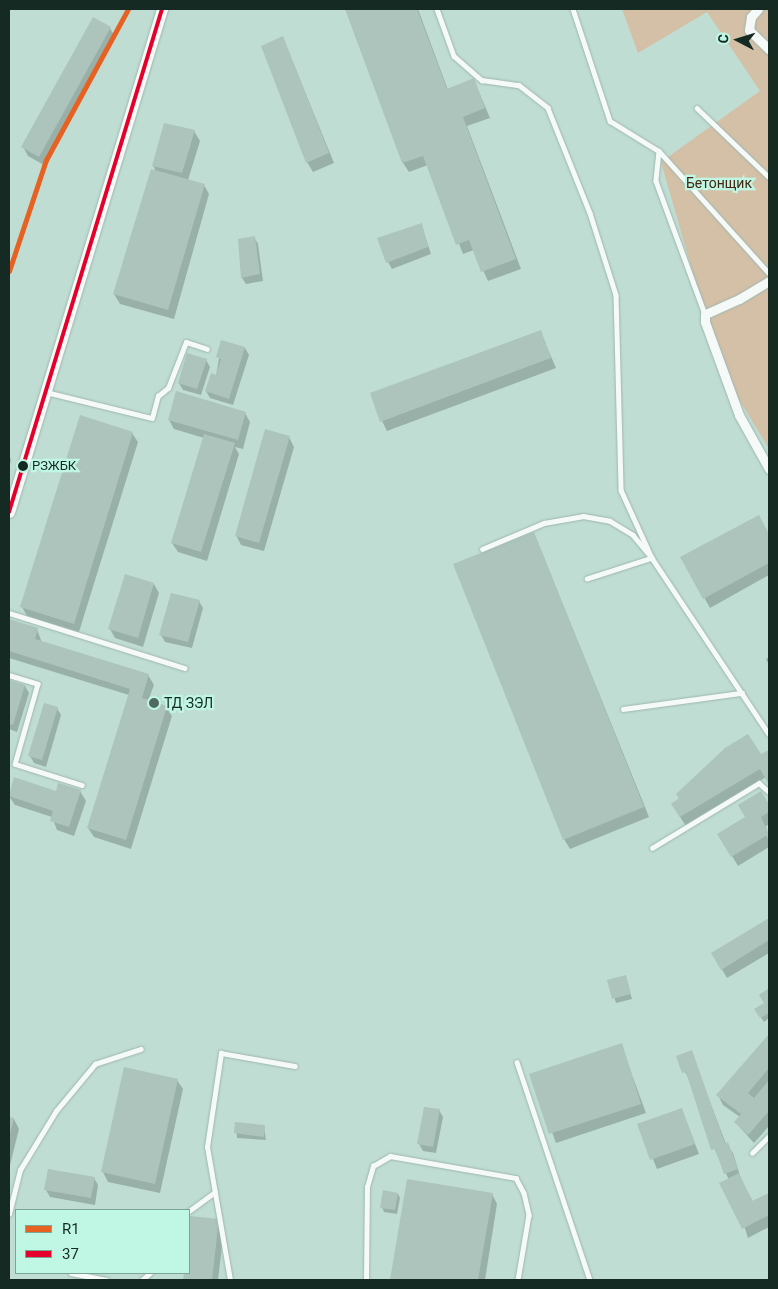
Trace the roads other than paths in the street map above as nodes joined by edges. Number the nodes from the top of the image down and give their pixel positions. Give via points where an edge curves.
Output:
1 (162, 9) edge
2 (437, 9) edge
3 (573, 9) edge
4 (758, 9) edge
5 (769, 49) edge
6 (697, 108) dead end
7 (659, 151) junction
8 (769, 177) edge
9 (769, 273) edge
10 (769, 281) edge
11 (705, 314) junction
12 (207, 349) dead end
13 (45, 391) junction
14 (769, 469) edge
15 (9, 512) edge
16 (482, 549) dead end
17 (652, 558) junction
18 (587, 579) dead end
19 (9, 613) edge
20 (185, 668) dead end
21 (9, 675) edge
22 (742, 693) junction
23 (624, 708) dead end
24 (769, 734) edge
25 (82, 785) dead end
26 (769, 792) edge
27 (652, 848) dead end
28 (141, 1049) dead end
29 (517, 1062) dead end
30 (295, 1066) dead end
31 (769, 1136) edge
32 (752, 1153) dead end
33 (215, 1192) junction
34 (190, 1210) edge
35 (9, 1214) edge
36 (76, 1274) edge
37 (106, 1280) edge
38 (230, 1280) edge
39 (366, 1280) edge
40 (518, 1280) edge
41 (590, 1280) edge

1 - 13 street
2 - 17 lane via 454,56 482,80 518,85 548,108 590,213 616,295 621,490
3 - 7 lane via 610,121
4 - 5 street via 751,17 749,30
6 - 8 lane
7 - 9 lane
7 - 11 lane via 656,181
10 - 11 street via 740,299
11 - 14 street via 719,365 739,415
12 - 13 lane via 186,342 168,388 158,396 152,418
13 - 15 street
16 - 17 lane via 544,523 583,516 610,521 633,535
17 - 18 lane
17 - 22 lane
19 - 20 lane
21 - 25 lane via 38,684 15,764
22 - 23 lane
22 - 24 lane
26 - 27 lane via 759,783
28 - 35 lane via 95,1064 56,1111 20,1170
29 - 41 lane
30 - 33 lane via 221,1053 207,1147
31 - 32 lane
33 - 34 lane
33 - 38 lane
36 - 37 lane
39 - 40 lane via 367,1188 373,1166 390,1156 516,1178 524,1193 529,1215

